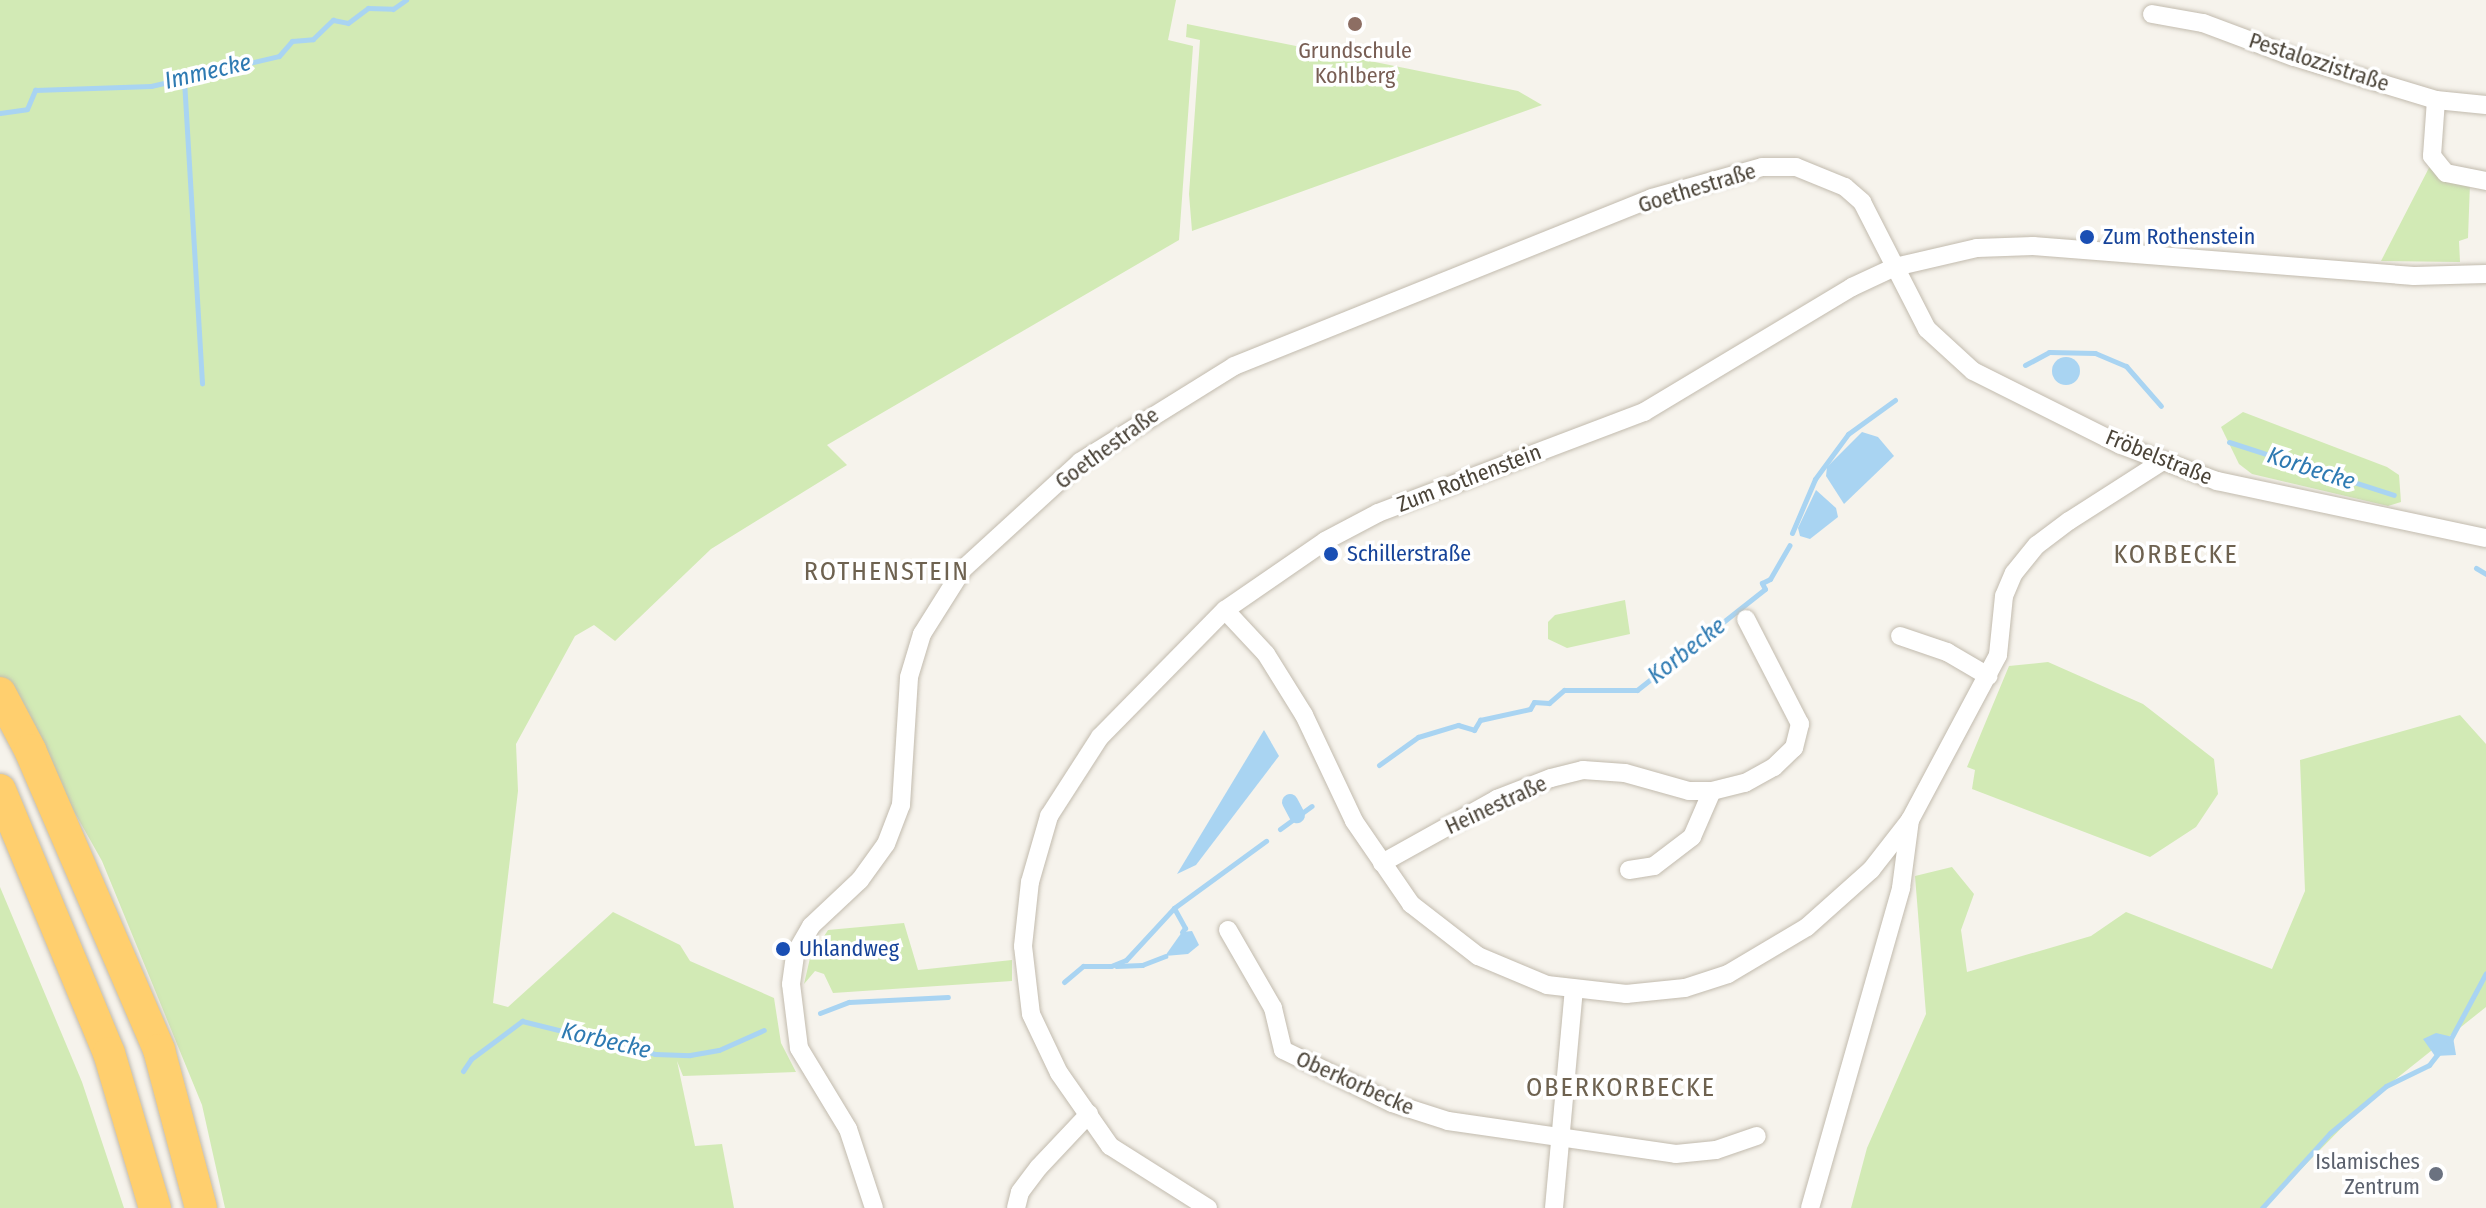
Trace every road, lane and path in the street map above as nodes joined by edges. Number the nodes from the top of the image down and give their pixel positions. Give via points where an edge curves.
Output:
1 (2152, 14) dead end
2 (2436, 100) junction
3 (2486, 105) edge
4 (2486, 181) edge
5 (1895, 267) junction
6 (2486, 274) edge
7 (2163, 461) junction
8 (2486, 538) edge
9 (1225, 610) junction
10 (1746, 619) dead end
11 (1900, 636) dead end
12 (1988, 676) junction
13 (0, 693) edge
14 (0, 790) edge
15 (1712, 791) junction
16 (1910, 820) junction
17 (1382, 863) junction
18 (1629, 870) dead end
19 (1228, 930) dead end
20 (1574, 990) junction
21 (1089, 1114) junction
22 (1560, 1136) junction
23 (1757, 1136) dead end
24 (155, 1208) edge
25 (201, 1208) edge
26 (874, 1208) edge
27 (1016, 1208) edge
28 (1208, 1208) edge
29 (1554, 1208) edge
30 (1810, 1208) edge

1 - 2 street, Pestalozzistraße via 2203,23
2 - 3 street, Pestalozzistraße
2 - 4 street via 2432,156 2446,173
5 - 6 street, Zum Rothenstein via 1977,248 2033,246 2414,276
5 - 7 street, Fröbelstraße via 1927,329 1973,371
5 - 9 street, Zum Rothenstein via 1852,287 1644,412 1378,513 1325,541
5 - 26 street, Goethestraße via 1862,202 1845,187 1796,167 1762,167 1652,198 1234,366 1080,462 963,569 933,609 909,677 901,805 886,844 860,880 811,926 795,954 793,1030 848,1129
7 - 8 street, Fröbelstraße via 2231,484
7 - 12 street via 2069,521 2029,554 2004,596 2003,634
9 - 17 street via 1266,654
9 - 21 street, Zum Rothenstein via 1100,737 1049,816 1030,882 1023,946 1031,1014 1059,1073
10 - 15 street, Heinestraße via 1800,724 1794,748 1774,767 1745,783
11 - 12 street via 1947,652
12 - 16 street
13 - 25 highway via 30,750 159,1050
14 - 24 highway via 109,1053
15 - 17 street, Heinestraße via 1583,770 1497,799
15 - 18 street via 1692,837 1654,866
16 - 20 street via 1851,889 1771,953 1685,988 1626,994
16 - 30 street via 1901,888
17 - 20 street via 1411,904 1455,942 1506,971
19 - 22 street, Oberkorbecke via 1273,1008 1283,1050 1392,1103 1448,1121
20 - 22 street
21 - 27 street via 1039,1167 1020,1192
21 - 28 street, Zum Rothenstein via 1110,1146
22 - 23 street, Oberkorbecke via 1676,1154 1716,1150
22 - 29 street

